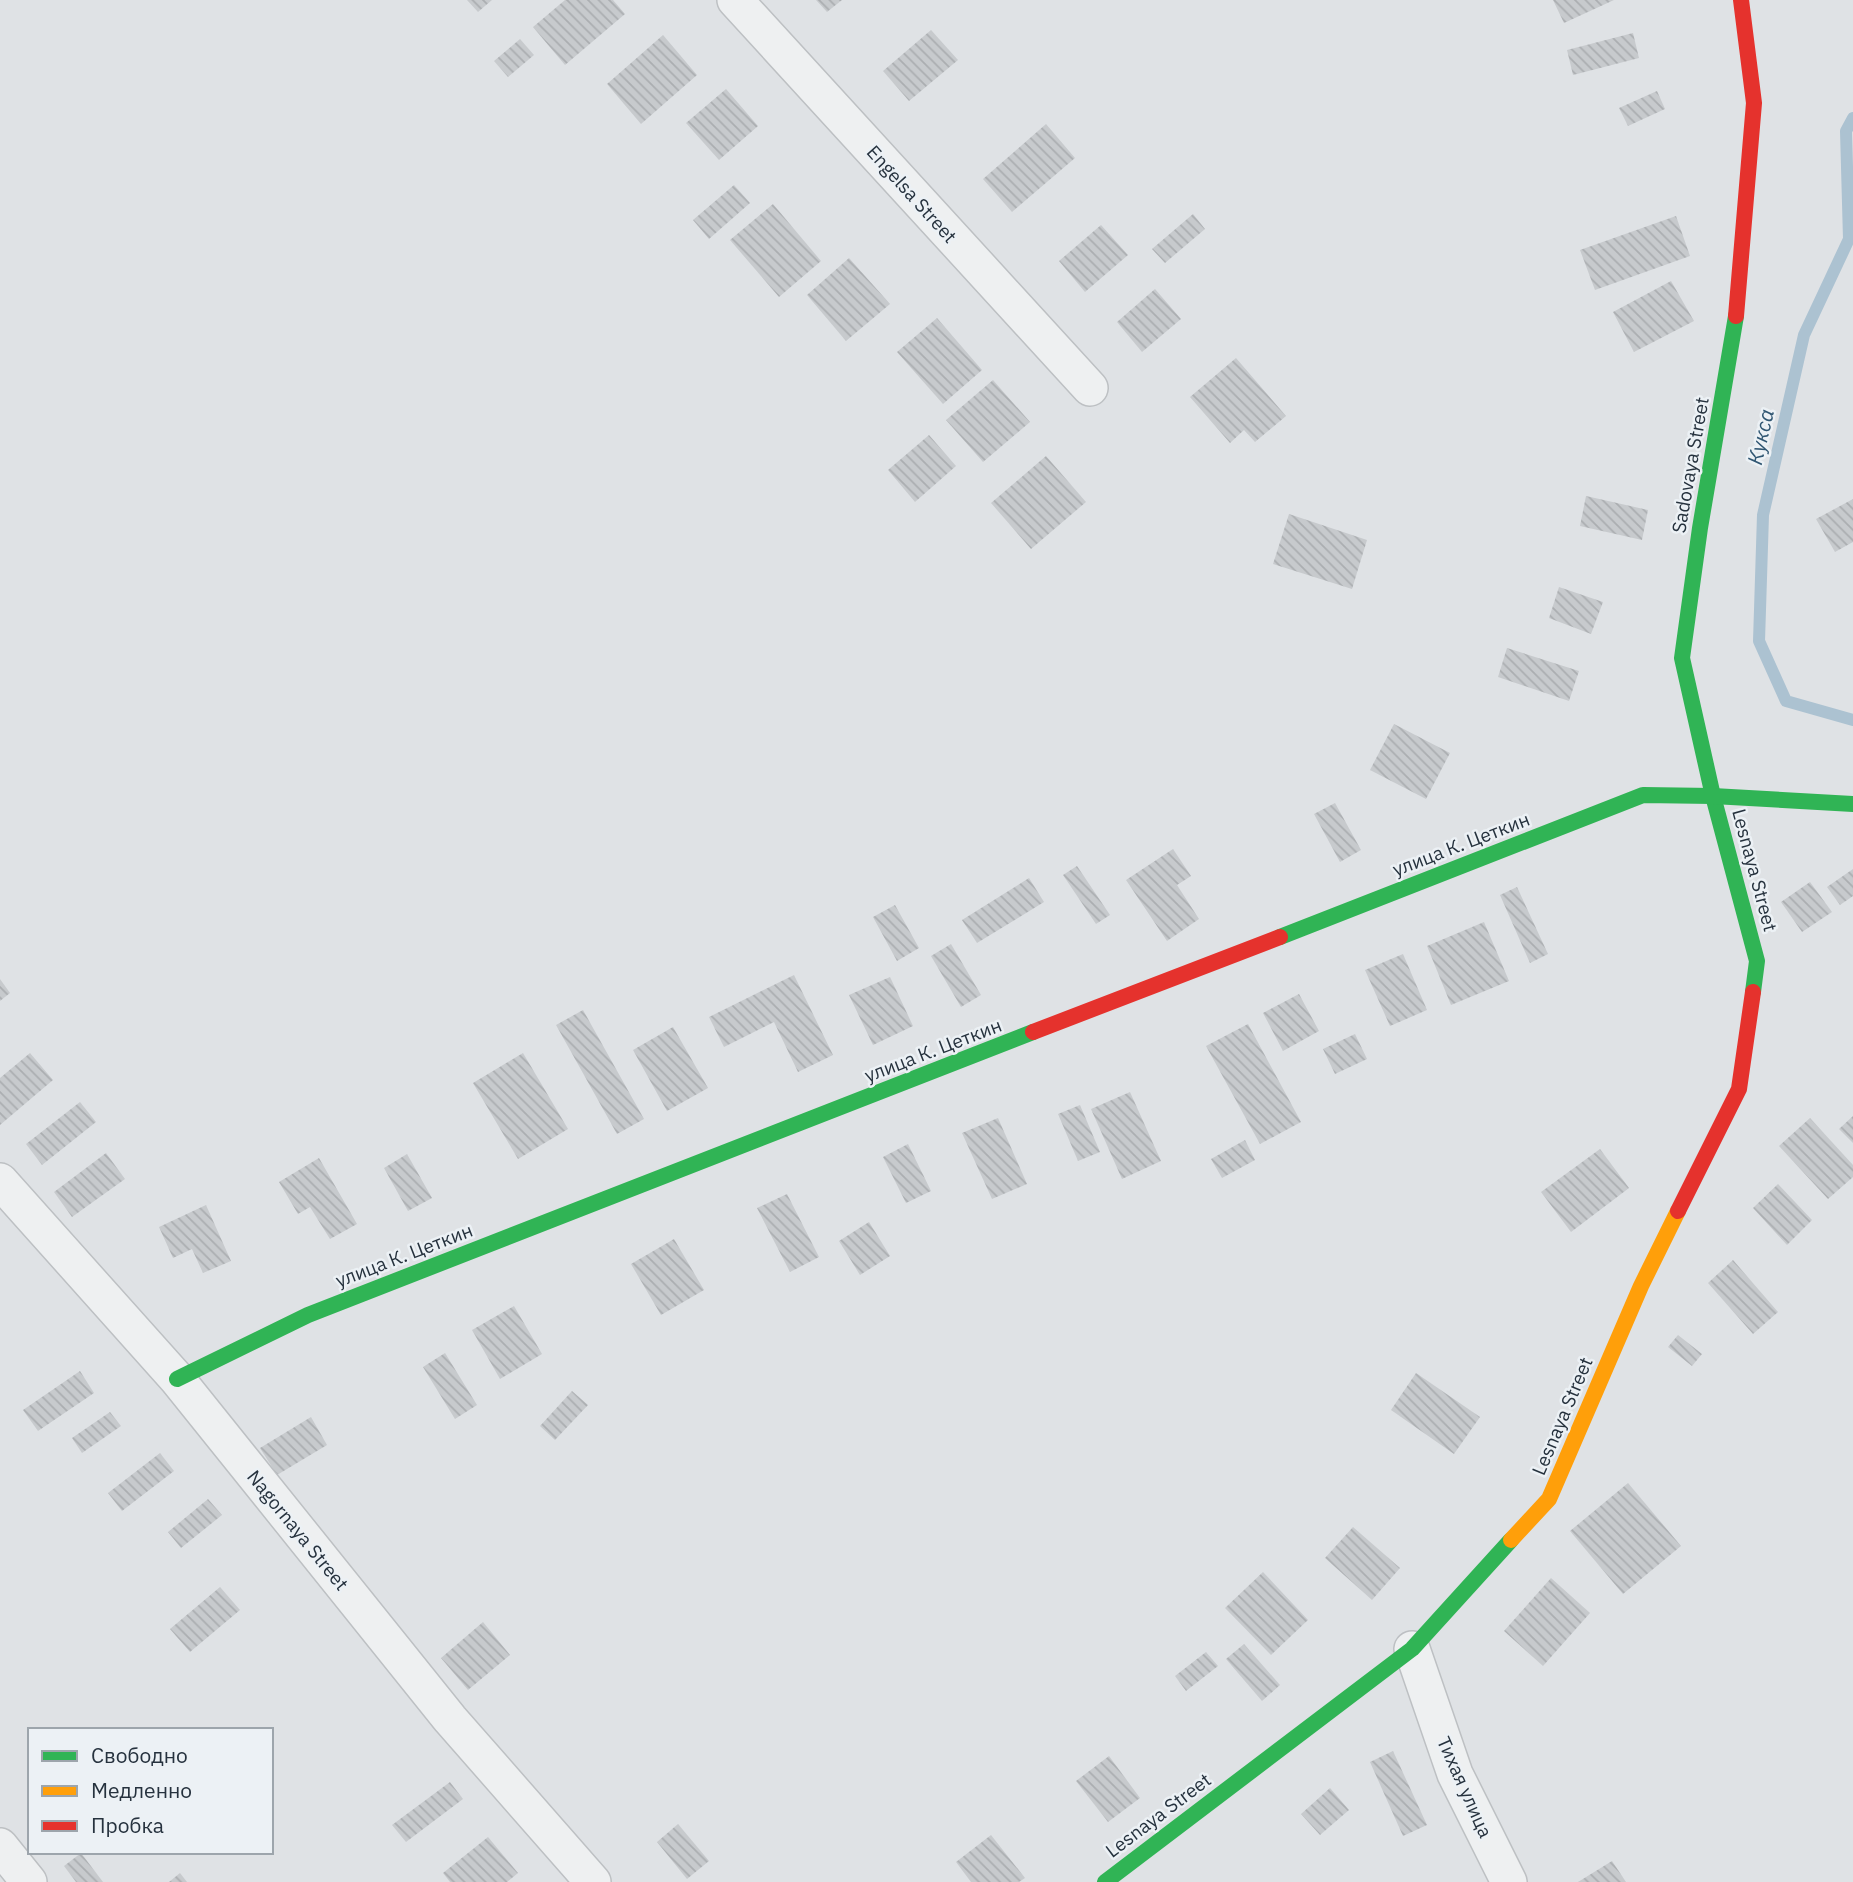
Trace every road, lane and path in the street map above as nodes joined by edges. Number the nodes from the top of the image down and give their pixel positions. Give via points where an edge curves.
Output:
1 (735, 0) edge
2 (1741, 0) edge
3 (1090, 388) dead end
4 (1713, 796) junction
5 (1853, 804) edge
6 (0, 1181) edge
7 (177, 1379) junction
8 (1412, 1649) junction
9 (0, 1846) edge
10 (29, 1882) edge
11 (593, 1882) edge
12 (1105, 1882) edge
13 (1509, 1882) edge

1 - 3 street, Engelsa Street
2 - 4 street, Sadovaya Street via 1754,103 1739,300 1682,658
4 - 5 street
4 - 7 street, улица К. Цеткин via 1643,795 309,1315
4 - 8 street, Lesnaya Street via 1757,961 1739,1089 1641,1286 1549,1499
6 - 7 street, Nagornaya Street
7 - 11 street, Nagornaya Street via 450,1719
8 - 12 street, Lesnaya Street
8 - 13 street, Тихая улица via 1455,1774
9 - 10 street

